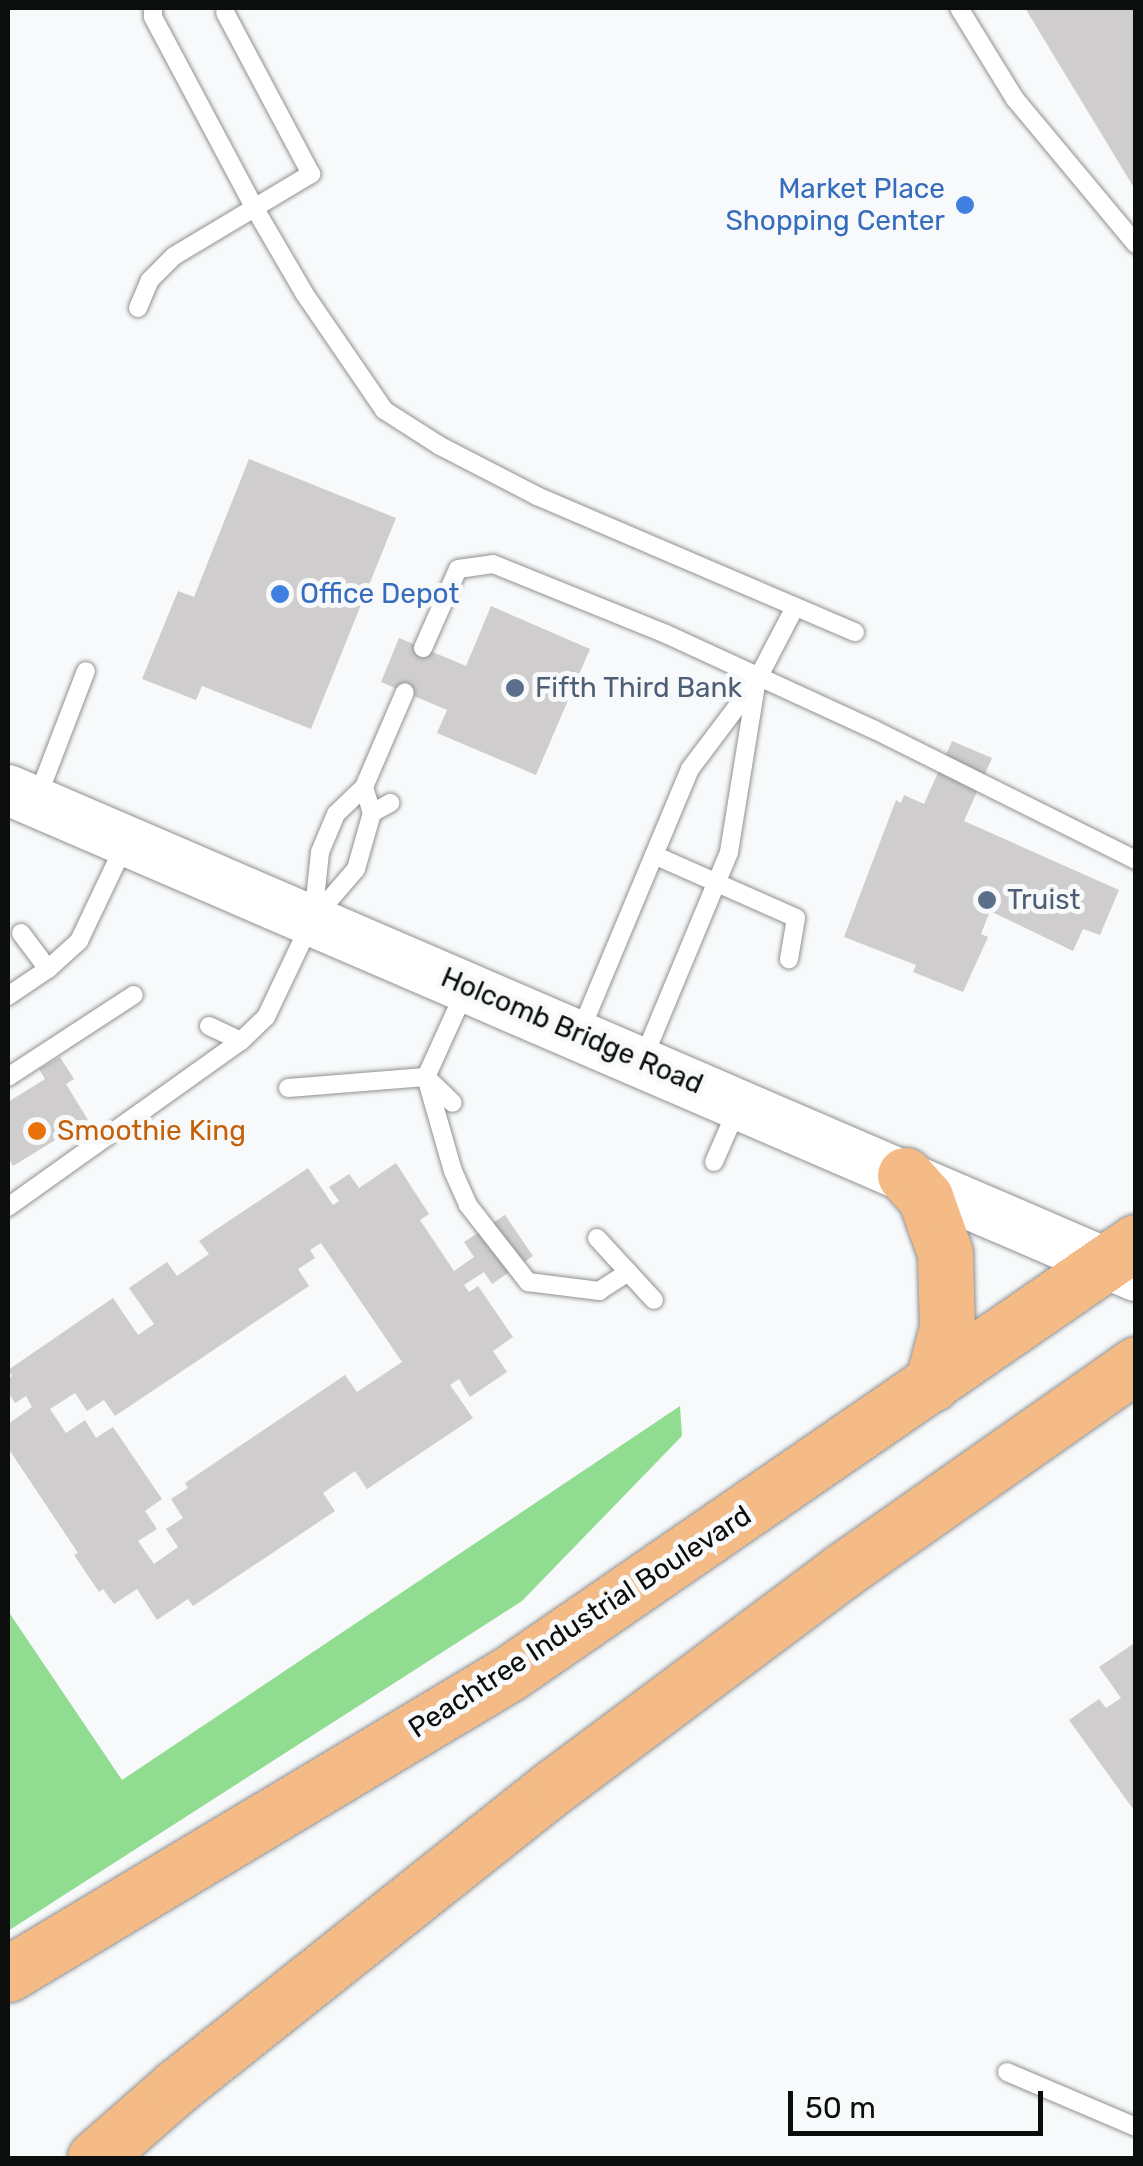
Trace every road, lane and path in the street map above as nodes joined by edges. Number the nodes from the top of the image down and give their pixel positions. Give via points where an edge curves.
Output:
1 (153, 8) edge
2 (959, 8) edge
3 (225, 12) dead end
4 (254, 207) junction
5 (1136, 244) edge
6 (138, 308) dead end
7 (795, 607) junction
8 (855, 632) dead end
9 (423, 648) dead end
10 (86, 671) dead end
11 (758, 680) junction
12 (405, 692) dead end
13 (364, 787) junction
14 (22, 795) edge
15 (390, 803) dead end
16 (372, 813) junction
17 (126, 840) junction
18 (654, 855) junction
19 (1136, 860) edge
20 (716, 882) junction
21 (312, 920) junction
22 (21, 933) dead end
23 (789, 959) dead end
24 (48, 969) junction
25 (468, 986) junction
26 (134, 995) dead end
27 (8, 996) edge
28 (209, 1026) dead end
29 (579, 1034) junction
30 (241, 1041) junction
31 (642, 1061) junction
32 (8, 1077) edge
33 (426, 1077) junction
34 (288, 1088) dead end
35 (453, 1102) dead end
36 (740, 1103) junction
37 (714, 1162) dead end
38 (905, 1175) junction
39 (8, 1207) edge
40 (597, 1238) dead end
41 (1126, 1260) edge
42 (628, 1272) junction
43 (654, 1300) dead end
44 (1136, 1364) edge
45 (932, 1384) junction
46 (1136, 1398) edge
47 (1068, 1412) junction
48 (8, 1974) edge
49 (1007, 2072) dead end
50 (1136, 2127) edge
51 (95, 2158) edge

1 - 4 lane
2 - 5 lane via 1015,99
3 - 4 lane via 311,174
4 - 6 lane via 174,256 150,280
4 - 7 lane via 384,410 537,496
7 - 8 lane
7 - 11 lane
9 - 11 lane via 458,569 494,564 666,634
10 - 14 lane
11 - 18 lane via 690,770
11 - 19 lane via 873,729
11 - 20 lane via 729,852
12 - 13 lane
13 - 16 lane
13 - 21 lane via 336,814 320,852
14 - 17 main road, Holcomb Bridge Road
15 - 16 lane
16 - 21 lane via 356,869
17 - 21 main road, Holcomb Bridge Road
17 - 24 lane via 79,940
18 - 20 lane
18 - 29 lane
20 - 23 lane via 796,918
20 - 31 lane
21 - 25 main road, Holcomb Bridge Road
21 - 30 lane via 266,1017
22 - 24 lane
24 - 27 lane
25 - 29 main road, Holcomb Bridge Road
25 - 33 lane
26 - 32 lane
28 - 30 lane
29 - 31 main road, Holcomb Bridge Road
30 - 39 lane
31 - 36 main road, Holcomb Bridge Road
33 - 34 lane
33 - 35 lane
33 - 42 lane via 468,1205 528,1282 599,1290
36 - 37 lane
36 - 38 main road, Holcomb Bridge Road
38 - 41 main road, Holcomb Bridge Road
38 - 45 highway via 925,1198 945,1253 946,1328
40 - 42 lane
41 - 45 highway, Peachtree Industrial Boulevard
42 - 43 lane
44 - 47 highway
45 - 48 highway, Peachtree Industrial Boulevard via 510,1673
46 - 47 highway
47 - 51 highway via 842,1570 556,1785
49 - 50 lane

